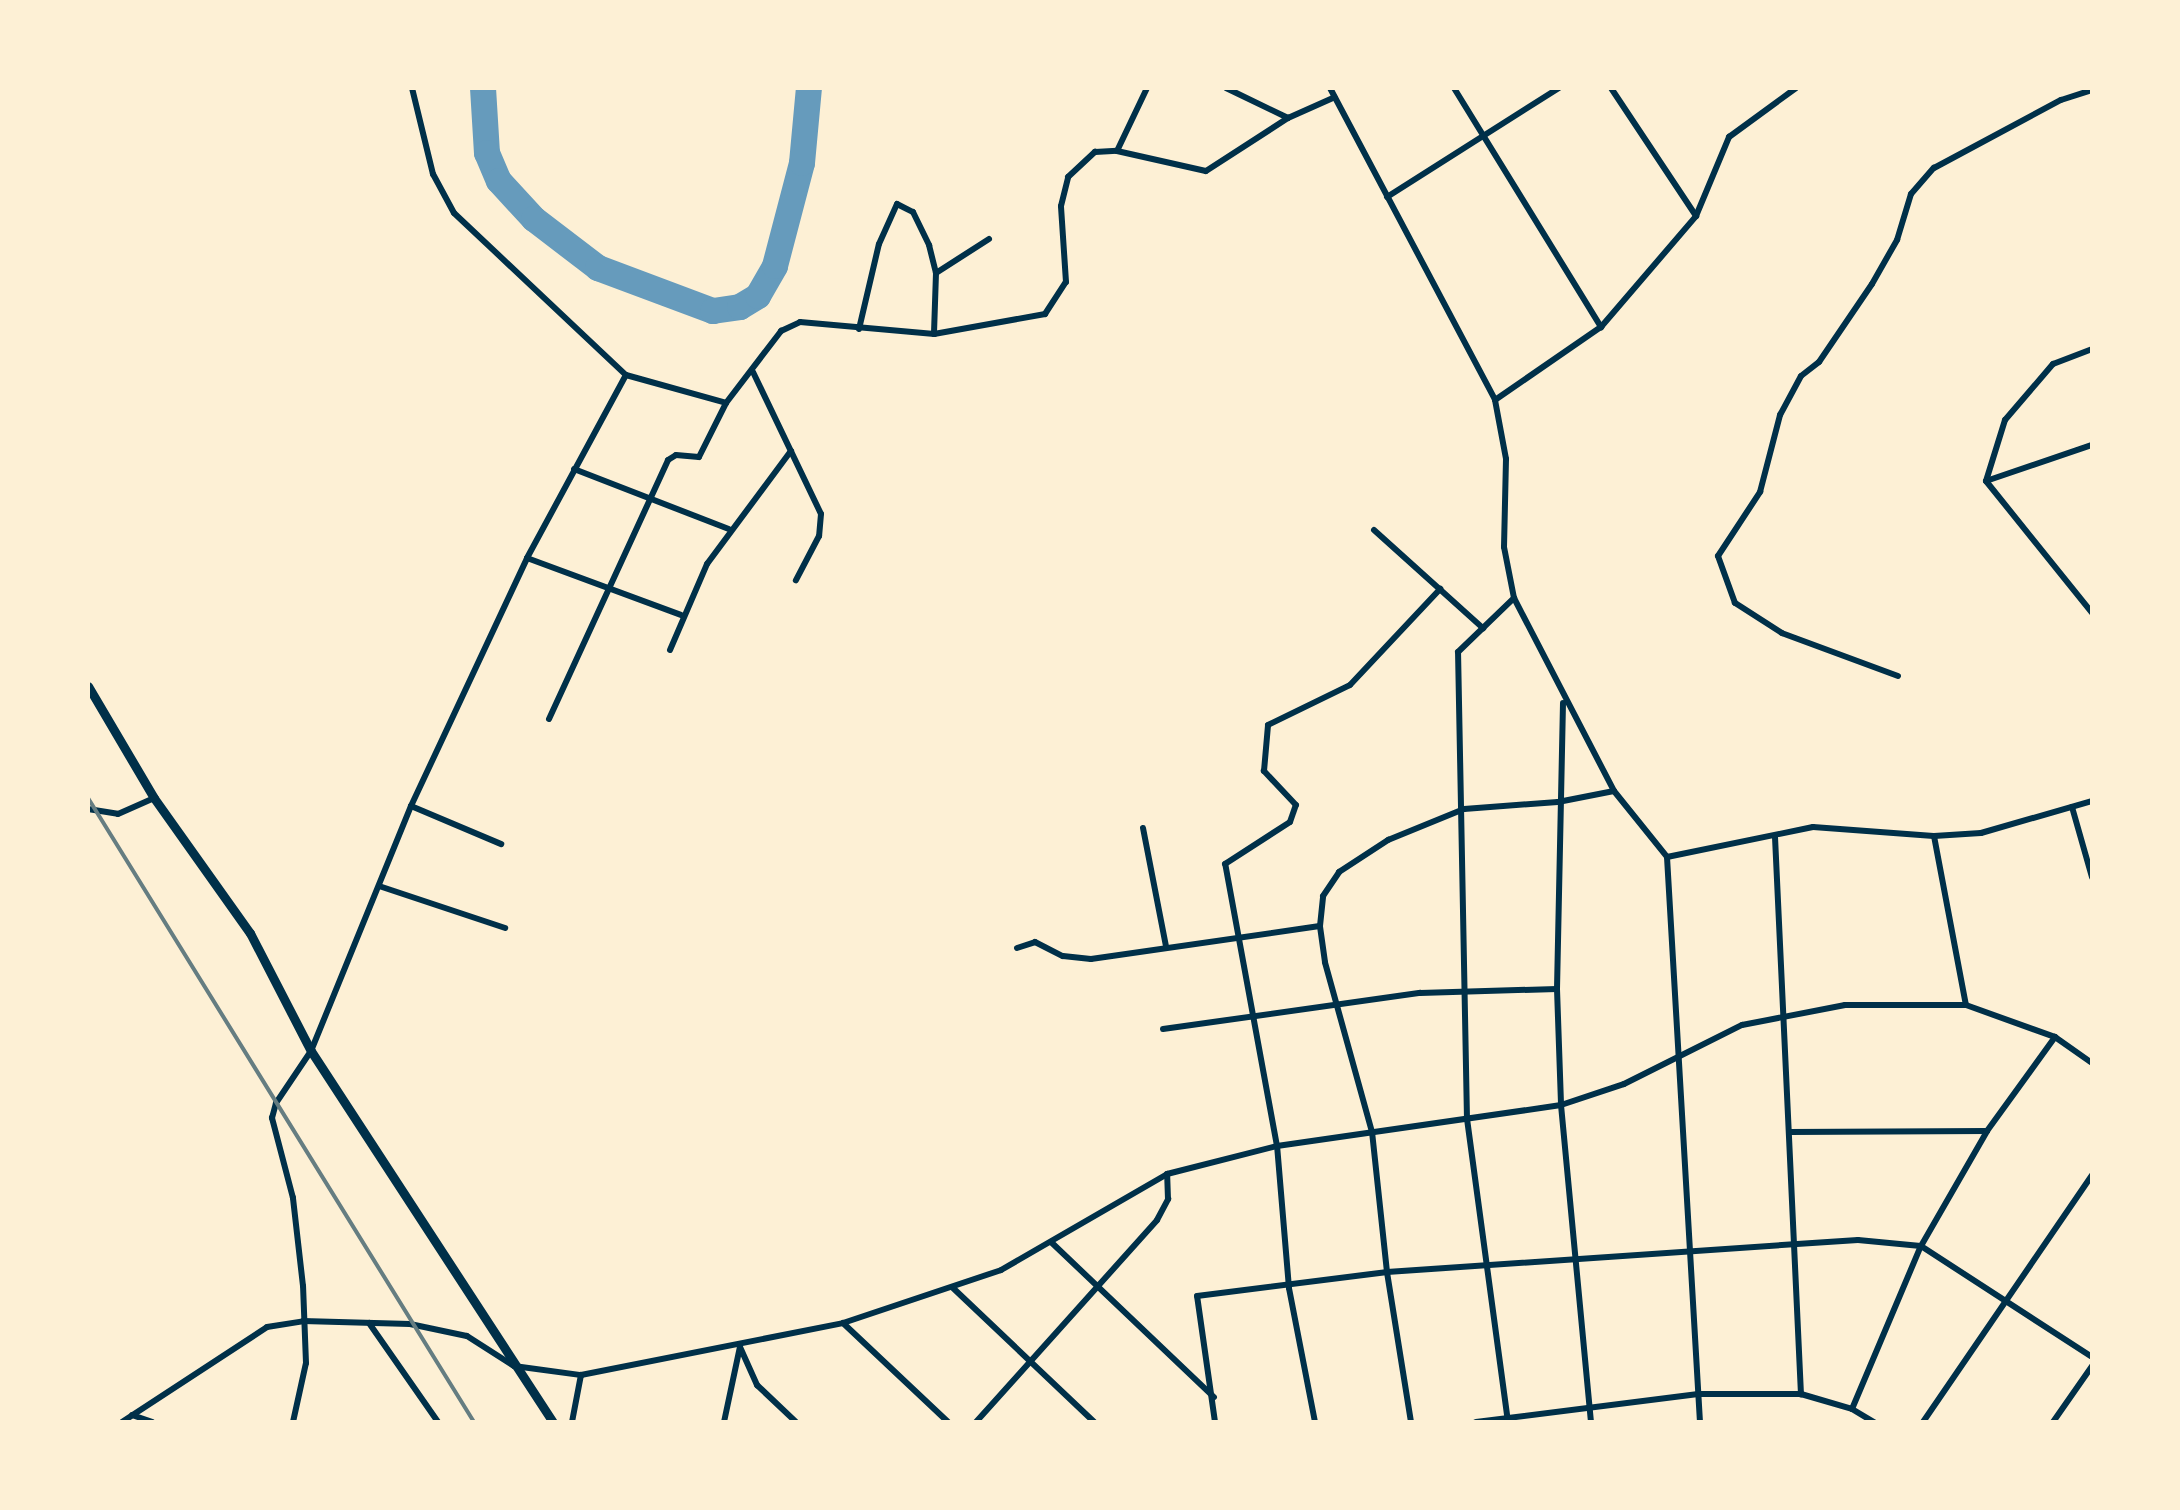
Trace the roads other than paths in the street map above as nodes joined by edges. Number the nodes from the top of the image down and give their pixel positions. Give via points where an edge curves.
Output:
1 (412, 88) edge
2 (1147, 88) edge
3 (1226, 88) edge
4 (1330, 88) edge
5 (1454, 88) edge
6 (1559, 88) edge
7 (1611, 88) edge
8 (1796, 88) edge
9 (2092, 90) edge
10 (1335, 97) junction
11 (1288, 118) junction
12 (1485, 136) junction
13 (1117, 151) junction
14 (1387, 197) junction
15 (1696, 216) junction
16 (989, 239) dead end
17 (936, 273) junction
18 (1601, 327) junction
19 (859, 329) junction
20 (934, 334) junction
21 (2092, 349) edge
22 (753, 372) junction
23 (626, 375) junction
24 (1495, 400) junction
25 (726, 403) junction
26 (2092, 445) edge
27 (791, 451) junction
28 (574, 469) junction
29 (1986, 481) junction
30 (651, 499) junction
31 (729, 529) junction
32 (1374, 530) dead end
33 (527, 558) junction
34 (796, 580) dead end
35 (1440, 589) junction
36 (606, 590) junction
37 (1514, 598) junction
38 (2092, 613) edge
39 (681, 615) junction
40 (1483, 628) junction
41 (670, 650) dead end
42 (1898, 676) dead end
43 (88, 686) edge
44 (1563, 701) junction
45 (549, 719) dead end
46 (1614, 791) junction
47 (154, 798) junction
48 (2092, 801) edge
49 (1558, 802) junction
50 (411, 806) junction
51 (2072, 807) junction
52 (88, 809) edge
53 (1464, 809) junction
54 (1143, 828) dead end
55 (1934, 836) junction
56 (1775, 837) junction
57 (501, 844) dead end
58 (1667, 857) junction
59 (2092, 877) edge
60 (379, 886) junction
61 (1320, 926) junction
62 (505, 928) dead end
63 (1238, 936) junction
64 (1166, 946) junction
65 (1017, 948) dead end
66 (1557, 989) junction
67 (1465, 992) junction
68 (1338, 1002) junction
69 (1966, 1005) junction
70 (1252, 1016) junction
71 (1784, 1017) junction
72 (1163, 1029) dead end
73 (2055, 1037) junction
74 (311, 1051) junction
75 (1679, 1053) junction
76 (2091, 1060) edge
77 (1561, 1105) junction
78 (1467, 1119) junction
79 (1987, 1131) junction
80 (1372, 1132) junction
81 (1789, 1132) junction
82 (1277, 1146) junction
83 (1167, 1174) junction
84 (2092, 1175) edge
85 (1051, 1242) junction
86 (1794, 1243) junction
87 (1921, 1246) junction
88 (1690, 1252) junction
89 (1573, 1258) junction
90 (1485, 1265) junction
91 (1387, 1272) junction
92 (953, 1288) junction
93 (1289, 1288) junction
94 (1098, 1290) junction
95 (2005, 1301) junction
96 (303, 1321) junction
97 (368, 1323) junction
98 (843, 1323) junction
99 (740, 1347) junction
100 (2092, 1357) edge
101 (1030, 1362) junction
102 (514, 1366) junction
103 (2092, 1366) edge
104 (581, 1375) junction
105 (1698, 1394) junction
106 (1801, 1394) junction
107 (1214, 1397) junction
108 (1589, 1404) junction
109 (1852, 1409) junction
110 (132, 1415) junction
111 (1508, 1419) edge
112 (122, 1422) edge
113 (152, 1422) edge
114 (293, 1422) edge
115 (438, 1422) edge
116 (553, 1422) edge
117 (572, 1422) edge
118 (724, 1422) edge
119 (796, 1422) edge
120 (948, 1422) edge
121 (976, 1422) edge
122 (1094, 1422) edge
123 (1215, 1422) edge
124 (1315, 1422) edge
125 (1411, 1422) edge
126 (1476, 1422) edge
127 (1591, 1422) edge
128 (1700, 1422) edge
129 (1874, 1422) edge
130 (1923, 1422) edge
131 (2053, 1422) edge

1 - 23 street via 440,194
2 - 13 street
3 - 11 street
4 - 10 street
5 - 12 street
6 - 12 street
7 - 15 street
8 - 15 street via 1729,137
9 - 42 street via 2061,100 1934,168 1911,194 1897,240 1872,284 1819,362 1801,376 1780,415 1760,492 1718,556 1735,603 1782,633
10 - 11 street
10 - 14 street
11 - 13 street via 1206,171
12 - 14 street
12 - 18 street
13 - 20 street via 1095,152 1068,177 1061,206 1066,282 1045,314
14 - 24 street
15 - 18 street
16 - 17 street
17 - 19 street via 913,212 897,204 879,244
17 - 20 street
18 - 24 street
19 - 20 street
19 - 22 street via 800,322 781,331
21 - 29 street via 2053,364 2005,420
22 - 25 street
22 - 27 street
23 - 25 street
23 - 28 street
24 - 37 street via 1506,459 1504,547
25 - 30 street via 702,454 696,460 672,456
26 - 29 street
27 - 31 street
27 - 34 street via 821,514 819,536
28 - 30 street
28 - 33 street
29 - 38 street
30 - 31 street
30 - 36 street
31 - 39 street
32 - 35 street
33 - 36 street
33 - 50 street
35 - 40 street
35 - 63 street via 1350,685 1268,725 1264,771 1296,805 1290,822 1225,864
36 - 39 street
36 - 45 street
37 - 40 street
37 - 44 street
39 - 41 street
40 - 53 street via 1458,652
43 - 47 main road
44 - 46 street
44 - 49 street
46 - 49 street
46 - 58 street
47 - 52 street via 118,814
47 - 74 main road via 250,933
48 - 51 street
49 - 53 street
49 - 66 street
50 - 57 street
50 - 60 street
51 - 55 street via 1981,833
51 - 59 street
53 - 61 street via 1388,840 1339,872 1323,896
53 - 67 street
54 - 64 street
55 - 56 street via 1813,827
55 - 69 street
56 - 58 street
56 - 71 street
58 - 75 street
60 - 62 street
60 - 74 street
61 - 63 street
61 - 68 street
63 - 64 street
63 - 70 street
64 - 65 street via 1091,959 1063,956 1035,942
66 - 67 street
66 - 77 street
67 - 68 street
67 - 78 street
68 - 70 street
68 - 80 street
69 - 71 street via 1845,1005
69 - 73 street
70 - 72 street
70 - 82 street
71 - 75 street via 1742,1025
71 - 81 street
73 - 76 street
73 - 79 street
74 - 96 street via 276,1103 272,1118 293,1198
74 - 102 main road
75 - 77 street via 1624,1084
75 - 88 street
77 - 78 street
77 - 89 street
78 - 80 street
78 - 90 street
79 - 81 street
79 - 87 street
80 - 82 street
80 - 91 street
81 - 86 street
82 - 83 street
82 - 93 street
83 - 85 street
83 - 94 street via 1163,1211
84 - 95 street
85 - 92 street
85 - 94 street
86 - 87 street via 1858,1240
86 - 88 street
86 - 106 street
87 - 95 street
87 - 109 street
88 - 89 street
88 - 105 street
89 - 90 street
89 - 108 street
90 - 91 street
90 - 111 street
91 - 93 street
91 - 125 street
92 - 98 street
92 - 101 street
93 - 107 street via 1197,1296
93 - 124 street
94 - 101 street
94 - 107 street
95 - 100 street
95 - 130 street
96 - 97 street
96 - 110 street via 267,1327
96 - 114 street via 306,1363
97 - 102 street via 410,1324 467,1336
97 - 115 street
98 - 99 street
98 - 120 street
99 - 104 street
99 - 118 street
99 - 119 street via 757,1385
101 - 121 street
101 - 122 street
102 - 104 street
102 - 116 main road
103 - 131 street
104 - 117 street
105 - 106 street
105 - 108 street
105 - 128 street
106 - 109 street
107 - 123 street
108 - 111 street
108 - 127 street
109 - 129 street
110 - 112 street
110 - 113 street
111 - 126 street

